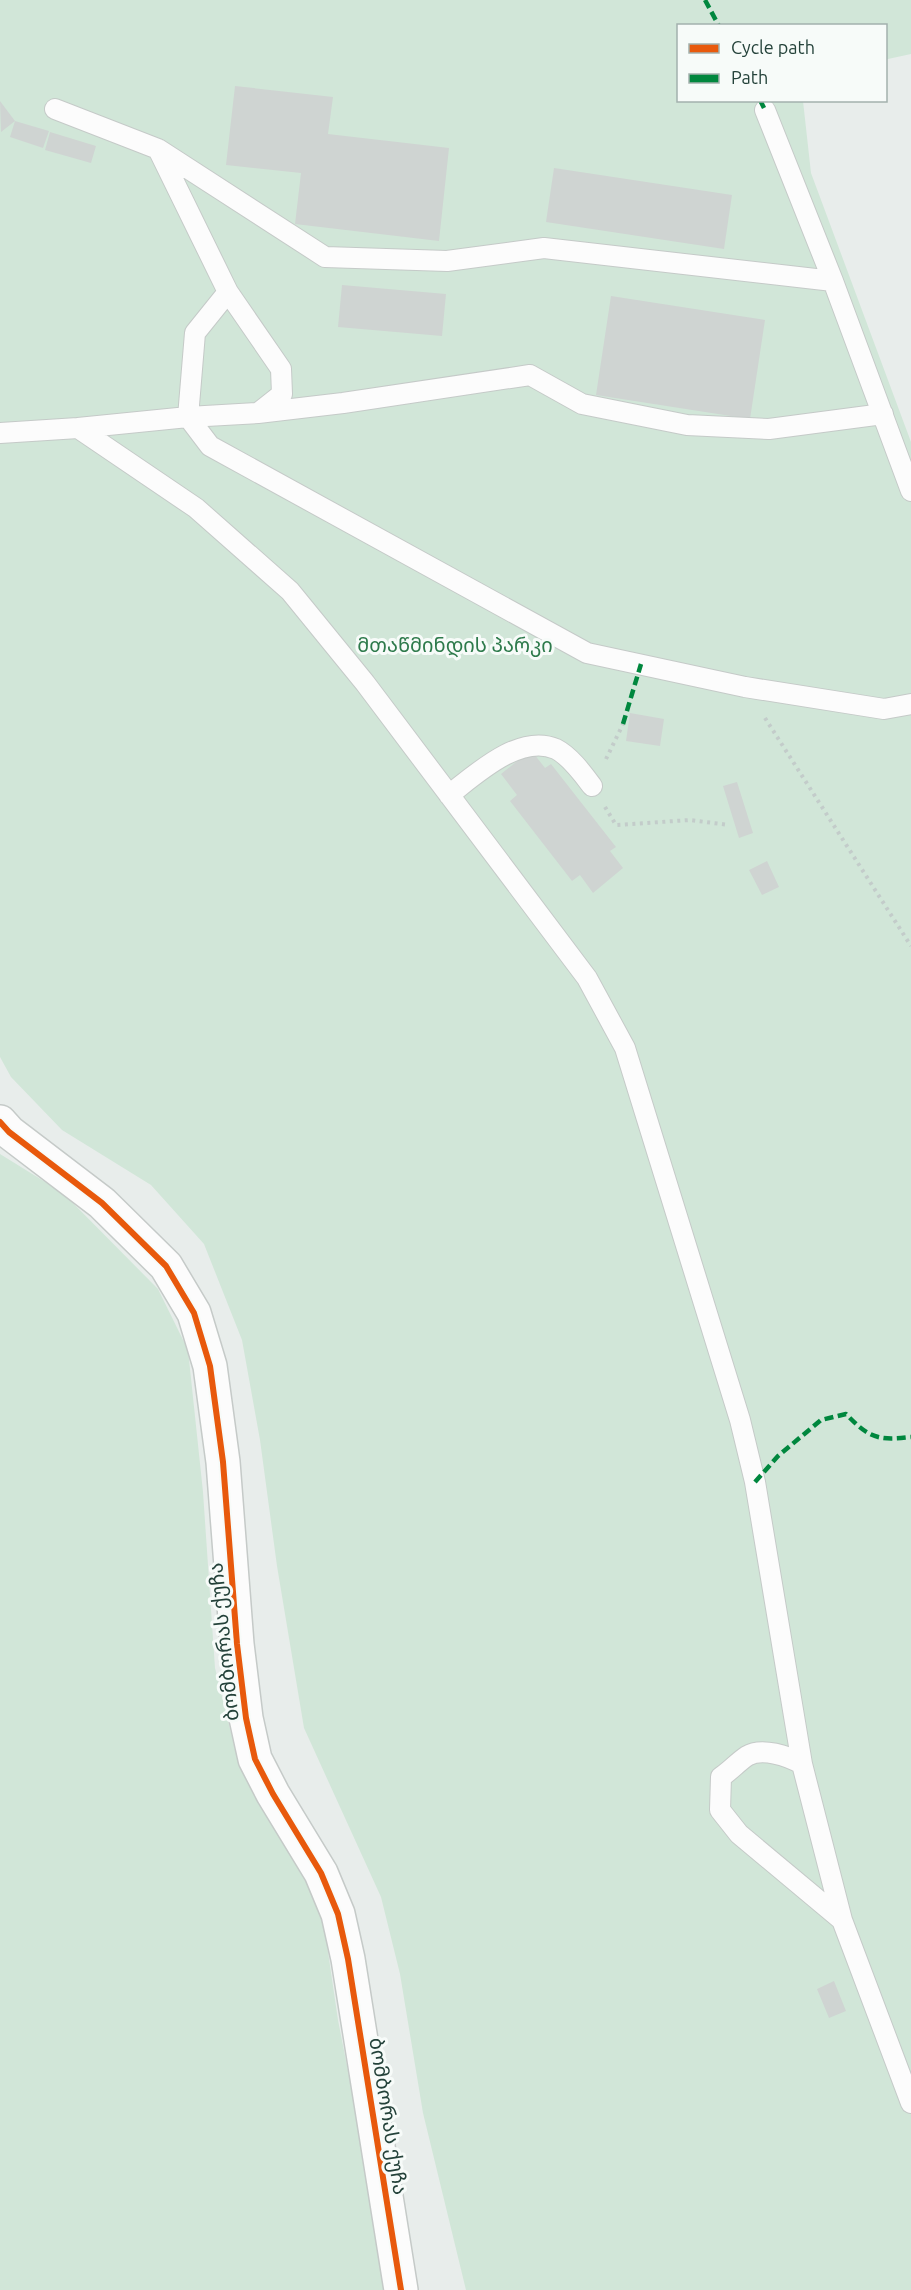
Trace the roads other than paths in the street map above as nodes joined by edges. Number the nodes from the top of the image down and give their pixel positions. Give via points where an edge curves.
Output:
1 (55, 109) dead end
2 (765, 110) dead end
3 (158, 149) junction
4 (833, 281) junction
5 (228, 292) junction
6 (258, 414) junction
7 (883, 414) junction
8 (188, 417) junction
9 (78, 428) junction
10 (0, 433) edge
11 (911, 491) edge
12 (911, 704) edge
13 (592, 786) road end
14 (449, 795) junction
15 (0, 1122) edge
16 (802, 1764) junction
17 (843, 1920) junction
18 (911, 2103) edge
19 (401, 2290) edge

1 - 3 lane
2 - 4 lane
3 - 4 lane via 325,257 447,261 544,248
3 - 5 lane
4 - 7 lane
5 - 6 lane via 281,369 282,394
5 - 8 lane via 195,333
6 - 7 lane via 530,375 582,404 687,424 769,429
6 - 8 lane
7 - 11 lane
8 - 9 lane
8 - 12 lane via 210,446 587,653 745,687 884,708
9 - 10 lane
9 - 14 lane via 196,508 290,591
13 - 14 lane via 556,749 531,744 486,767
14 - 16 lane via 587,978 625,1048 740,1420
15 - 19 street, ბომბორას ქუჩა via 102,1203 166,1266 194,1313 210,1366 223,1462 246,1718 255,1759 321,1873 338,1914
16 - 17 lane
16 - 17 lane via 775,1753 749,1755 721,1777 720,1810 740,1834
17 - 18 lane

